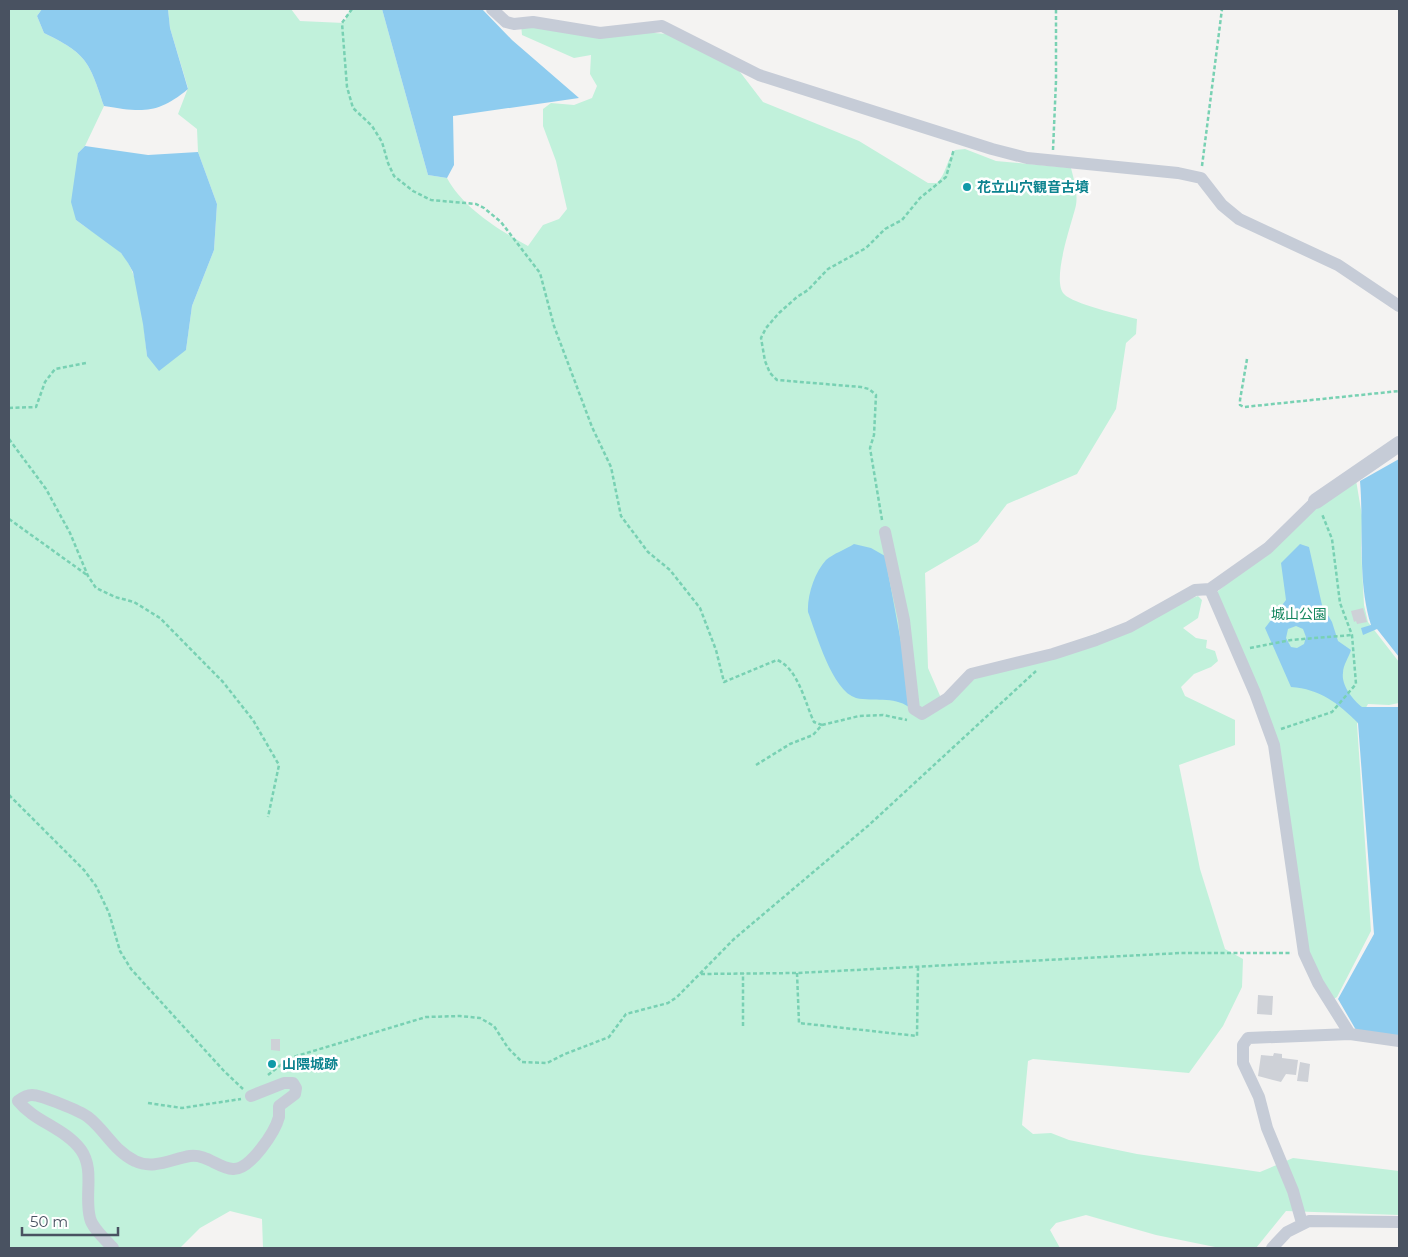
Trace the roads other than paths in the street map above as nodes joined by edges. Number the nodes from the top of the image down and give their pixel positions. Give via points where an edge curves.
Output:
1 (492, 9) edge
2 (1399, 306) edge
3 (1399, 444) edge
4 (1316, 501) joint
5 (885, 532) road end
6 (1210, 589) junction
7 (1350, 1034) junction
8 (1399, 1041) edge
9 (250, 1096) road end
10 (1399, 1222) edge
11 (1302, 1223) junction
12 (113, 1248) edge
13 (1272, 1248) edge

1 - 2 street via 506,22 514,24 533,22 600,33 662,26 759,75 1027,158 1201,178 1222,205 1239,219 1338,265
3 - 4 street
4 - 6 street via 1268,548
5 - 6 street via 904,620 914,710 922,714 948,698 971,674 1054,654 1129,626 1195,590
6 - 7 street via 1270,734 1304,953 1318,983
7 - 8 street
7 - 11 street via 1248,1038 1243,1045 1243,1063 1259,1098
9 - 12 street via 293,1082 296,1088 295,1094 279,1106 279,1117 273,1131 254,1158 243,1168 233,1169 192,1155 149,1165 136,1162 122,1153 87,1116 46,1097 30,1094 18,1101 27,1112 81,1149 88,1162 90,1220
10 - 11 street via 1318,1220
11 - 13 street via 1287,1232

